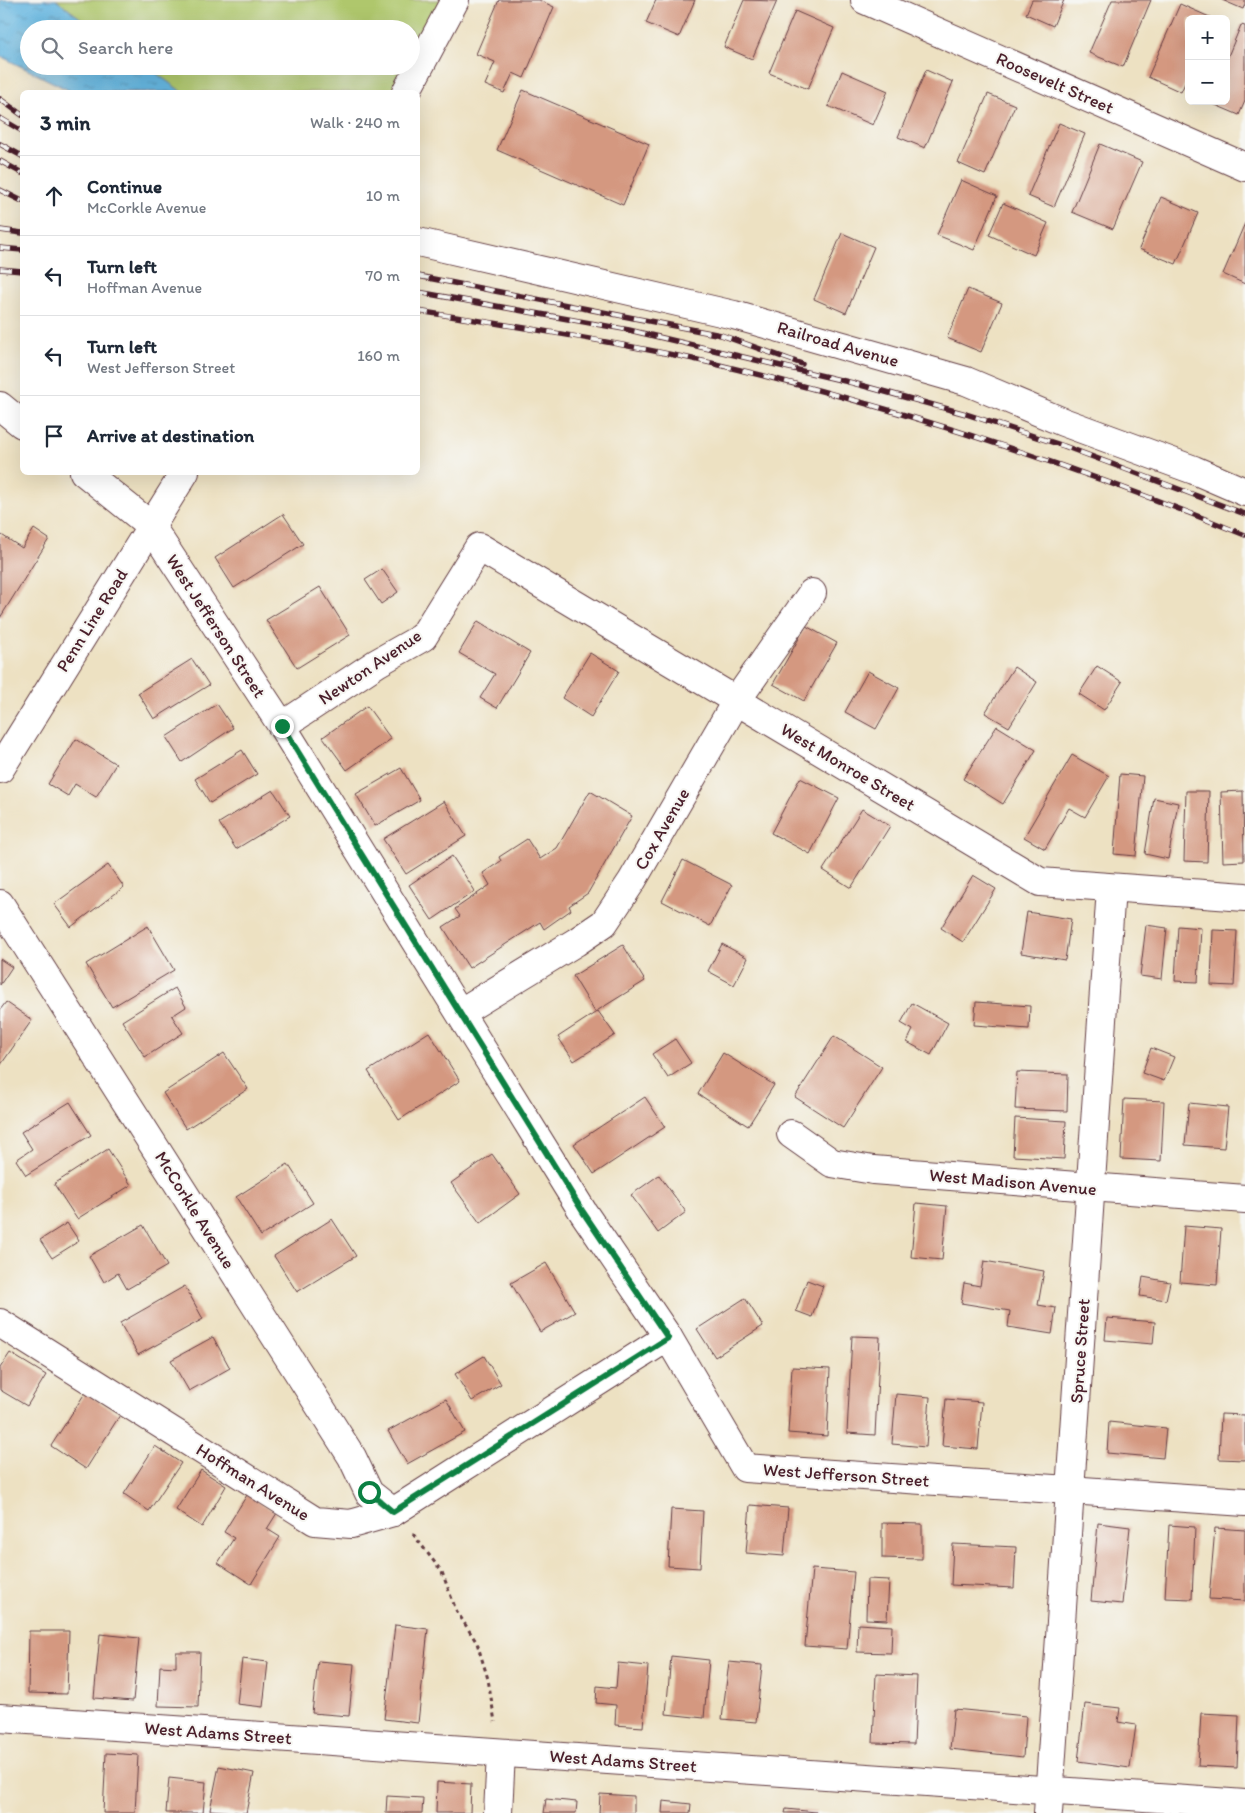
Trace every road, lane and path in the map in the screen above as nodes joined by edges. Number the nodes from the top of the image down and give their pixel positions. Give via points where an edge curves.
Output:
1 (455, 0) edge
2 (864, 0) edge
3 (420, 66) edge
4 (415, 75) edge
5 (407, 90) edge
6 (1245, 167) edge
7 (420, 242) edge
8 (0, 406) edge
9 (20, 422) edge
10 (88, 475) edge
11 (183, 475) edge
12 (1245, 492) edge
13 (150, 525) junction
14 (479, 547) joint
15 (812, 593) dead end
16 (737, 700) junction
17 (282, 726) junction
18 (0, 769) edge
19 (1110, 888) junction
20 (1245, 897) edge
21 (0, 904) edge
22 (460, 1012) junction
23 (791, 1134) dead end
24 (1092, 1188) junction
25 (1245, 1198) edge
26 (0, 1323) edge
27 (668, 1338) junction
28 (1069, 1490) junction
29 (1245, 1502) edge
30 (393, 1512) junction
31 (0, 1718) edge
32 (501, 1752) junction
33 (1049, 1802) edge
34 (1245, 1804) edge
35 (498, 1813) edge

1 - 3 street
2 - 6 street, Roosevelt Street
4 - 5 street
7 - 12 street, Railroad Avenue via 734,315 966,381
8 - 9 street
10 - 13 street, West Jefferson Street
11 - 13 street, Penn Line Road
13 - 17 street, West Jefferson Street
13 - 18 street, Penn Line Road
14 - 16 street, West Monroe Street
14 - 17 street, Newton Avenue via 422,637
15 - 16 street, Cox Avenue
16 - 19 street, West Monroe Street via 1040,882
16 - 22 street, Cox Avenue via 632,881 604,922
17 - 22 street, West Jefferson Street
19 - 20 street, West Monroe Street
19 - 24 street, Spruce Street
21 - 30 street, McCorkle Avenue via 352,1457 369,1492
22 - 27 street, West Jefferson Street via 583,1212
23 - 24 street, West Madison Avenue via 832,1162 872,1170
24 - 25 street, West Madison Avenue
24 - 28 street, Spruce Street
26 - 30 street, Hoffman Avenue via 315,1521 351,1524
27 - 28 street, West Jefferson Street via 745,1468
27 - 30 street, Hoffman Avenue
28 - 29 street, West Jefferson Street
28 - 33 street, Spruce Street
30 - 32 path via 423,1544 442,1572 456,1610 477,1643 488,1679
31 - 32 street, West Adams Street
32 - 33 street, West Adams Street
32 - 35 street
33 - 34 street, West Adams Street

